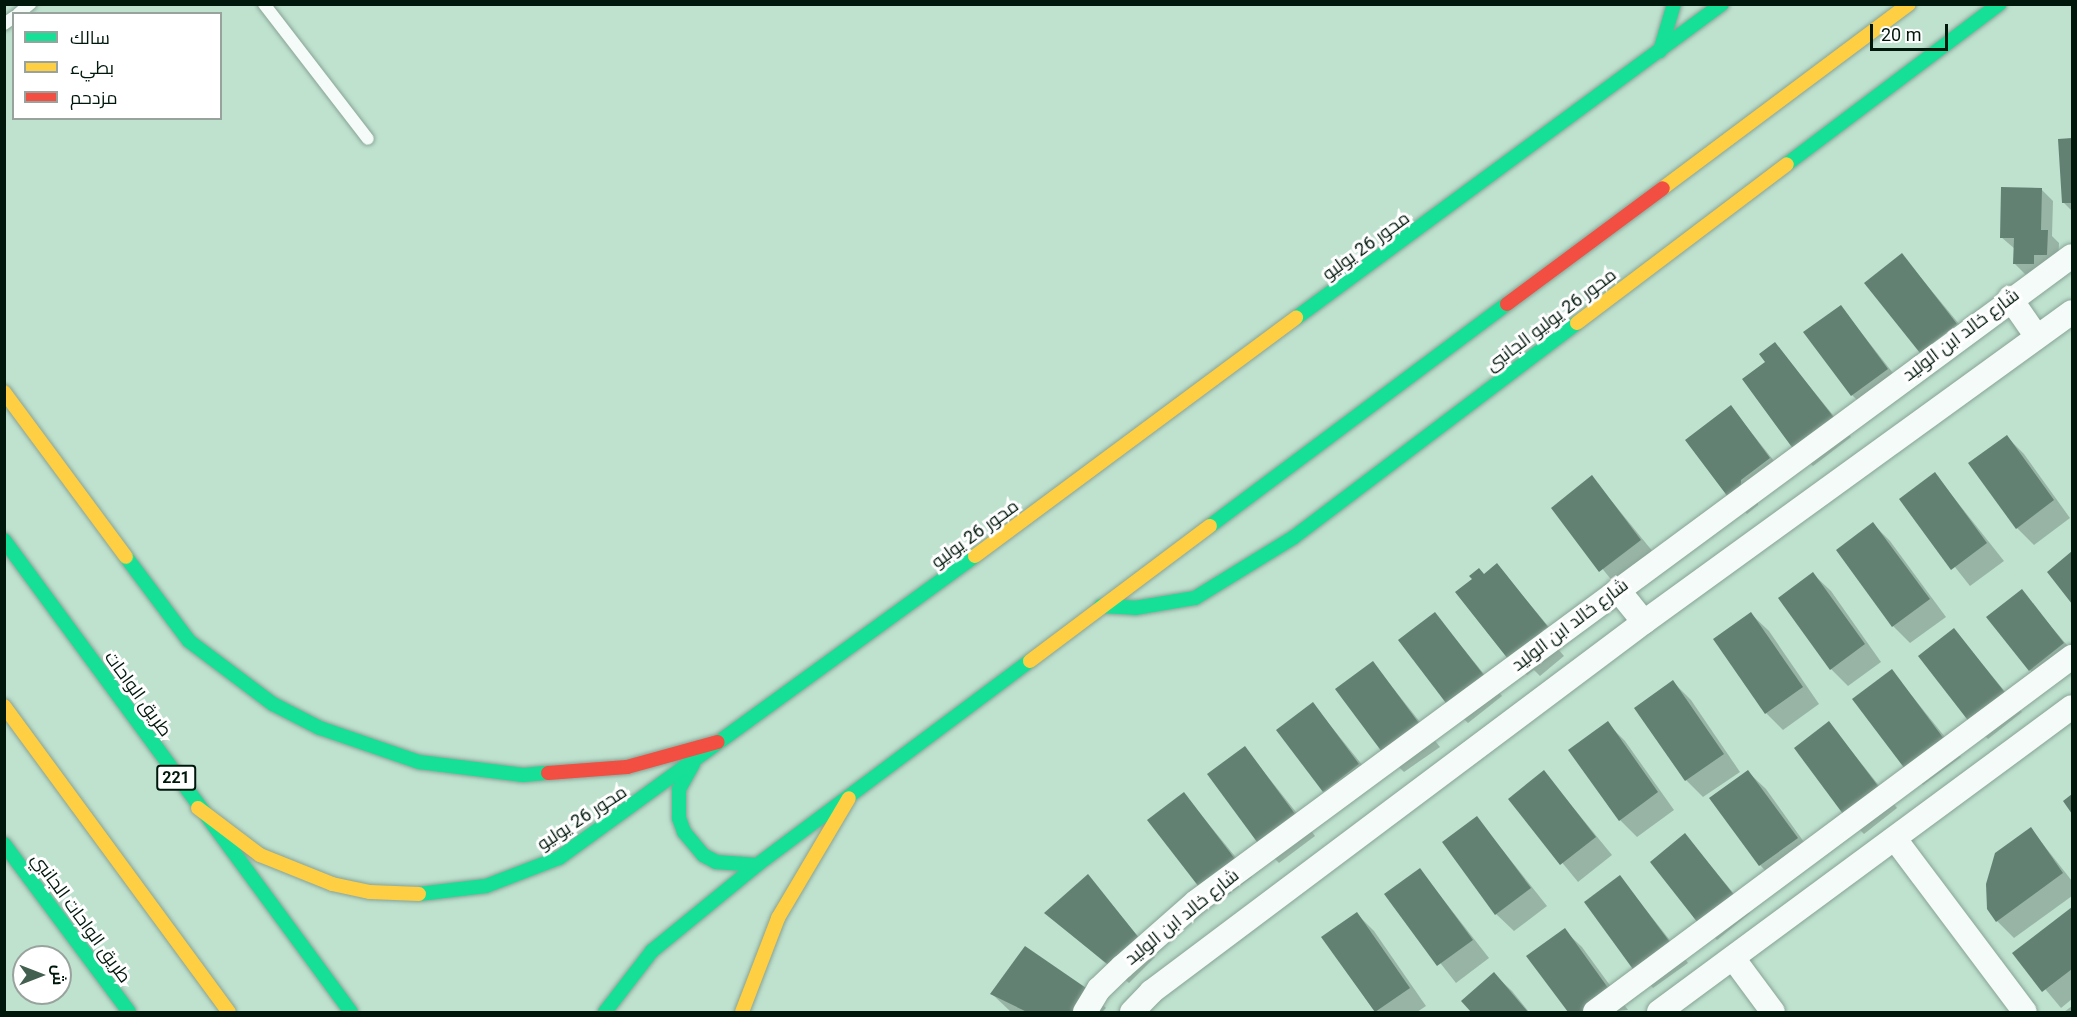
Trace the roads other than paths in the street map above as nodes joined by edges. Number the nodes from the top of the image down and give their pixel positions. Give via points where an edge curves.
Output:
1 (264, 4) edge
2 (1674, 4) edge
3 (1722, 4) edge
4 (1909, 4) edge
5 (1999, 4) edge
6 (1660, 51) junction
7 (368, 139) dead end
8 (2073, 256) edge
9 (2010, 298) junction
10 (2073, 312) edge
11 (2037, 337) junction
12 (4, 392) edge
13 (4, 540) edge
14 (1618, 590) junction
15 (1101, 606) junction
16 (1644, 622) junction
17 (2073, 657) edge
18 (4, 706) edge
19 (2073, 707) edge
20 (728, 738) junction
21 (693, 764) junction
22 (852, 795) junction
23 (198, 808) junction
24 (1894, 839) junction
25 (4, 844) edge
26 (757, 865) junction
27 (1733, 958) junction
28 (129, 1012) edge
29 (229, 1012) edge
30 (351, 1012) edge
31 (605, 1012) edge
32 (742, 1012) edge
33 (1085, 1012) edge
34 (1132, 1012) edge
35 (1595, 1012) edge
36 (1659, 1012) edge
37 (1773, 1012) edge
38 (2025, 1012) edge

1 - 7 lane
2 - 6 main road
3 - 6 main road, محور 26 يوليو
4 - 15 main road
5 - 15 main road, محور 26 يوليو الجانبى via 1294,537 1195,598 1155,606
6 - 20 main road, محور 26 يوليو
8 - 9 street, شارع خالد ابن الوليد
9 - 11 street
9 - 14 street, شارع خالد ابن الوليد
10 - 11 street
11 - 16 street
12 - 20 main road via 189,641 273,704 320,728 419,762 523,775 627,767
13 - 23 main road, طريق الواحات / 221
14 - 16 street
14 - 33 street, شارع خالد ابن الوليد via 1196,902 1099,989
15 - 22 main road
16 - 34 street via 1150,992
17 - 35 street
18 - 29 main road
19 - 24 street
20 - 21 main road, محور 26 يوليو
21 - 23 main road, محور 26 يوليو via 559,858 486,886 448,893 409,895 332,884 260,855
21 - 26 main road via 679,789 677,804 684,832 704,855 717,862 730,866
22 - 26 main road
22 - 32 main road via 812,855 778,918
23 - 30 main road, طريق الواحات / 221
24 - 27 street
24 - 38 street
25 - 28 main road, طريق الواحات الجانبي
26 - 31 main road via 652,951
27 - 36 street
27 - 37 street

